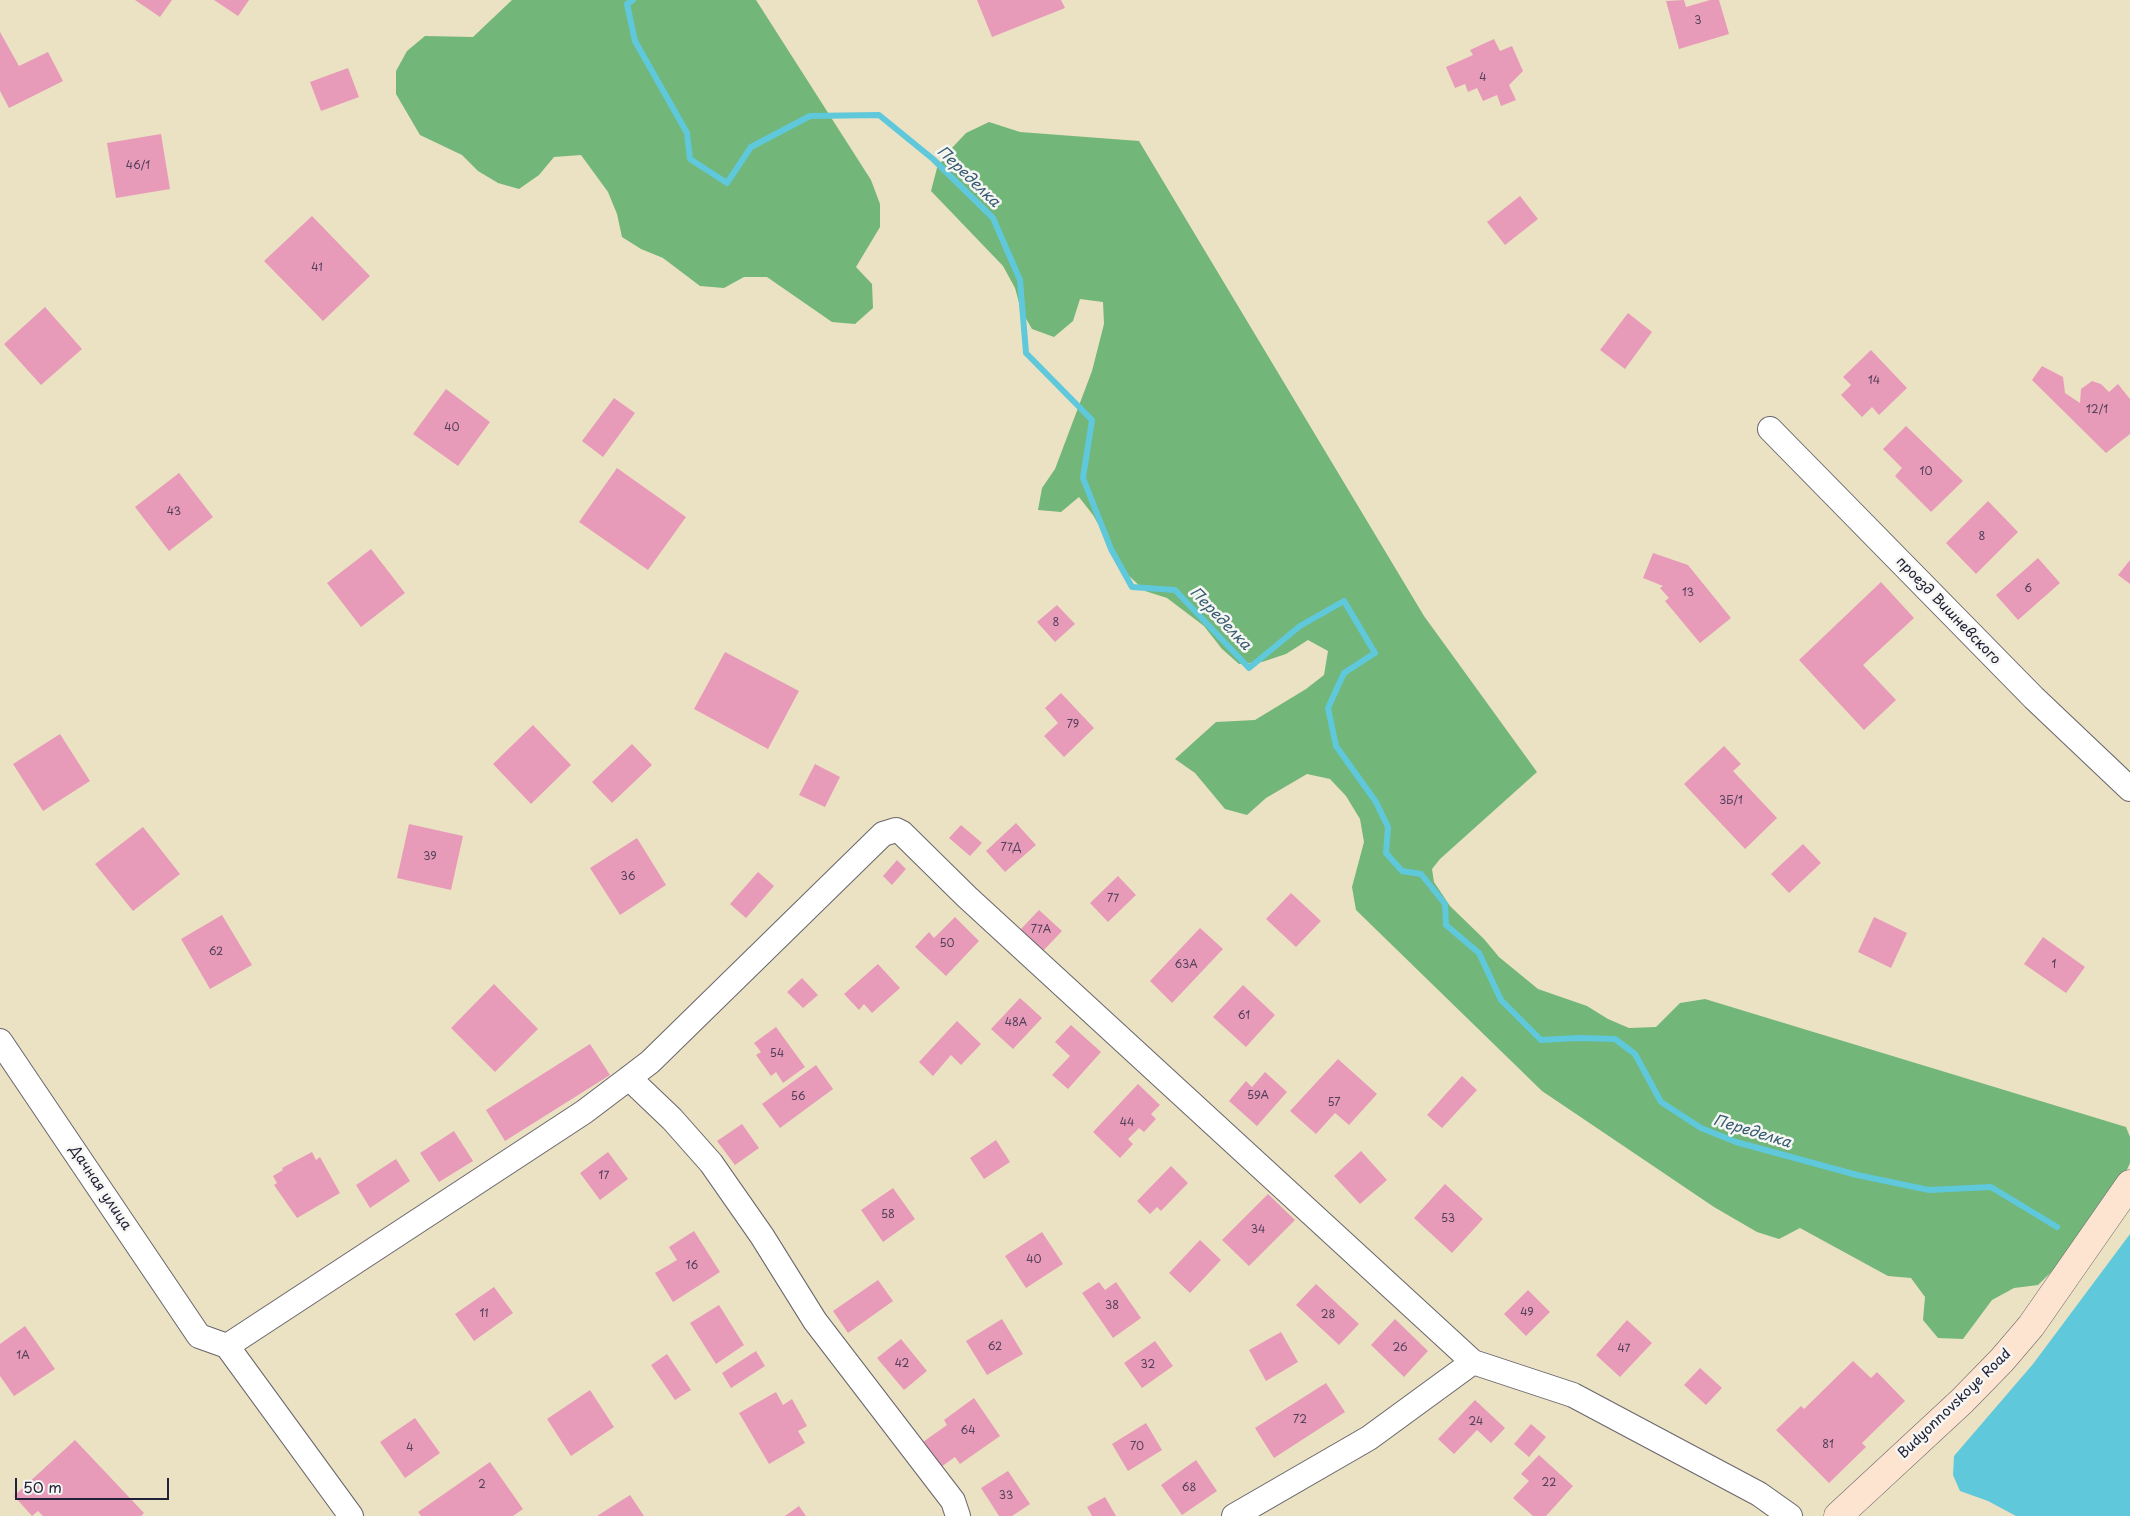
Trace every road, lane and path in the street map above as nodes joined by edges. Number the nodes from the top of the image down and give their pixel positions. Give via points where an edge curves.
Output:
1 (1770, 429) dead end
2 (2130, 789) edge
3 (0, 1041) edge
4 (629, 1078) junction
5 (2130, 1184) edge
6 (227, 1346) junction
7 (1473, 1362) junction
8 (351, 1516) edge
9 (958, 1516) edge
10 (1234, 1516) edge
11 (1790, 1516) edge
12 (1838, 1516) edge

1 - 2 street, проезд Вишневского via 2034,698
3 - 6 street, Дачная улица via 199,1336
4 - 6 street via 584,1112
4 - 7 street via 650,1062 883,834 896,830
4 - 9 street via 711,1163 762,1236 814,1321 942,1485
5 - 12 main road, Budyonnovskoye Road via 2031,1326 2002,1360
6 - 8 street
7 - 10 street via 1369,1438
7 - 11 street via 1573,1395 1759,1494

